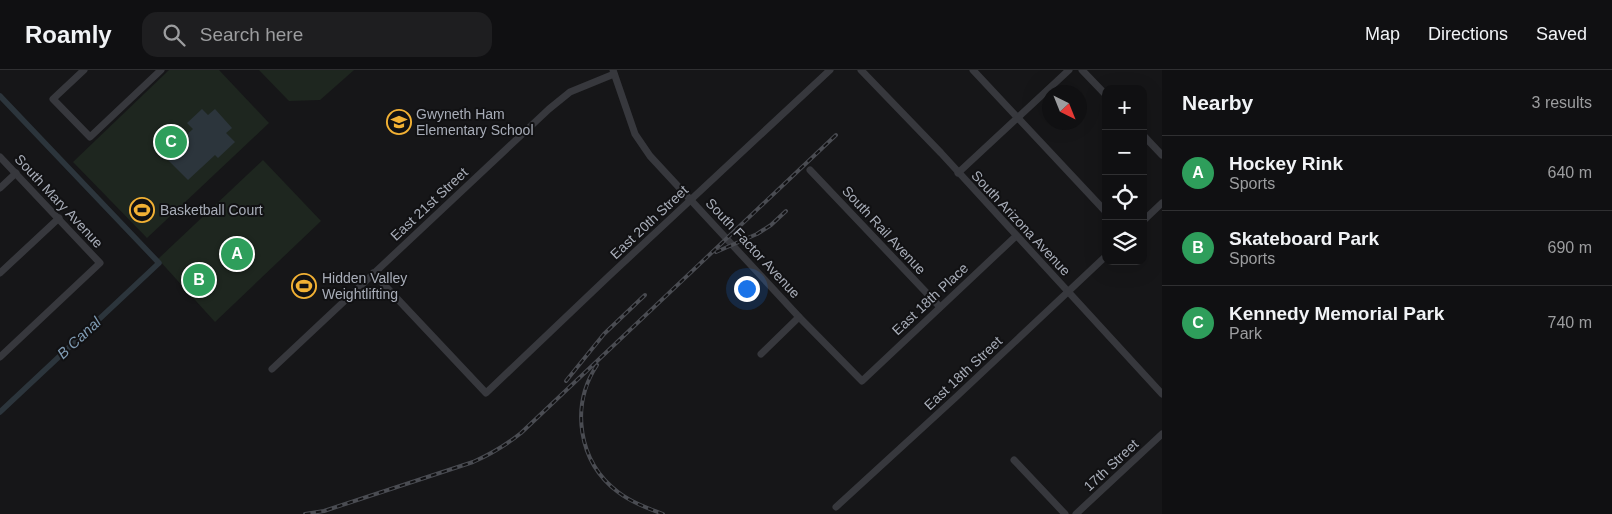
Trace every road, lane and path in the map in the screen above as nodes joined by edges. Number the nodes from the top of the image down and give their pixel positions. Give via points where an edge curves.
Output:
1 (84, 70) edge
2 (160, 70) edge
3 (830, 70) edge
4 (860, 70) edge
5 (973, 70) edge
6 (1069, 70) edge
7 (1082, 70) edge
8 (614, 72) edge
9 (1102, 91) edge
10 (1017, 118) junction
11 (1147, 139) edge
12 (1162, 155) edge
13 (0, 156) edge
14 (810, 170) dead end
15 (958, 172) junction
16 (16, 173) junction
17 (0, 188) edge
18 (692, 200) junction
19 (1162, 203) edge
20 (1102, 208) edge
21 (59, 218) junction
22 (1144, 220) edge
23 (1016, 236) junction
24 (1102, 260) edge
25 (0, 273) edge
26 (373, 273) junction
27 (1068, 291) junction
28 (940, 307) junction
29 (800, 317) junction
30 (761, 354) dead end
31 (0, 357) edge
32 (272, 369) dead end
33 (862, 381) joint
34 (1162, 394) edge
35 (1162, 434) edge
36 (1014, 460) dead end
37 (836, 507) dead end
38 (1065, 514) edge
39 (1076, 514) edge

1 - 2 street via 53,99 90,138
3 - 18 street, East 20th Street
4 - 15 street, South Arizona Avenue
5 - 10 street
6 - 10 street
7 - 9 street
8 - 18 street, South Factor Avenue via 635,134 650,156
8 - 26 street, East 21st Street via 560,100
10 - 15 street
10 - 20 street
11 - 12 street
13 - 16 street, South Mary Avenue
14 - 28 street, South Rail Avenue
15 - 23 street, South Arizona Avenue
16 - 17 street
16 - 21 street, South Mary Avenue
18 - 26 street, East 20th Street via 486,393
18 - 29 street, South Factor Avenue
19 - 22 street
21 - 25 street
21 - 31 street, South Mary Avenue via 100,263
23 - 27 street, South Arizona Avenue
23 - 28 street, East 18th Place
24 - 27 street, East 18th Street
26 - 32 street, East 21st Street
27 - 34 street, South Arizona Avenue
27 - 37 street, East 18th Street
28 - 33 street, East 18th Place
29 - 30 street
29 - 33 street, South Factor Avenue
35 - 39 street, 17th Street
36 - 38 street

